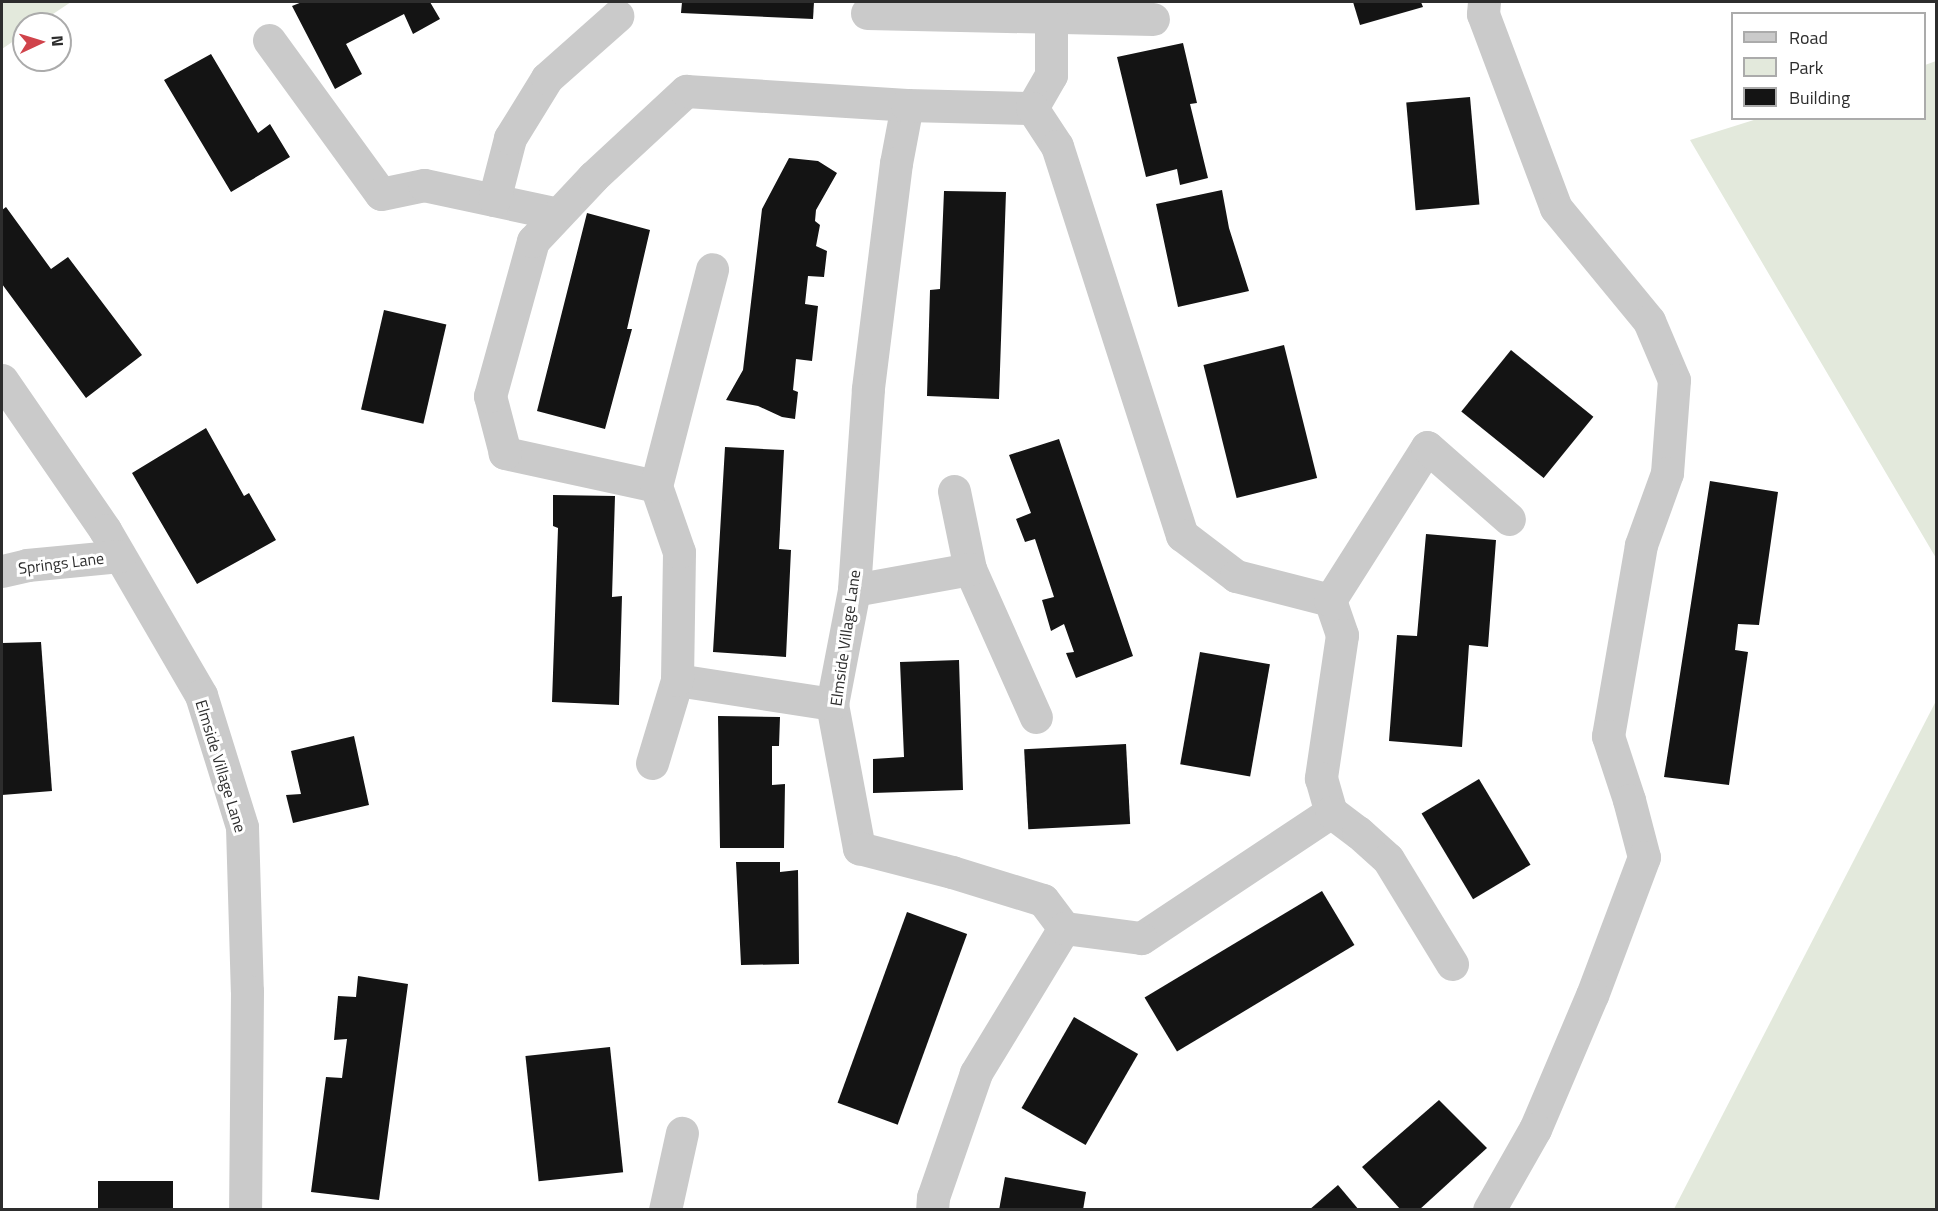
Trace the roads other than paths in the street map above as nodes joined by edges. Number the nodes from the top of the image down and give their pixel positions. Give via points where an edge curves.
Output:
1 (1484, 2) edge
2 (867, 13) dead end
3 (617, 16) dead end
4 (1051, 17) junction
5 (1153, 19) dead end
6 (269, 40) dead end
7 (907, 105) junction
8 (1032, 108) junction
9 (494, 200) junction
10 (558, 214) junction
11 (712, 269) dead end
12 (2, 380) edge
13 (656, 486) junction
14 (954, 491) dead end
15 (1509, 519) dead end
16 (120, 556) junction
17 (970, 569) junction
18 (2, 571) edge
19 (854, 590) junction
20 (1330, 600) junction
21 (677, 680) junction
22 (832, 704) junction
23 (1036, 717) dead end
24 (652, 763) dead end
25 (1331, 812) junction
26 (1064, 928) junction
27 (1452, 963) dead end
28 (682, 1133) dead end
29 (245, 1209) edge
30 (665, 1209) edge
31 (932, 1209) edge
32 (1489, 1209) edge

1 - 32 street via 1483,14 1556,208 1649,321 1674,380 1667,473 1641,545 1608,736 1644,857 1592,995 1534,1129
2 - 4 street
3 - 9 street via 547,78 510,138
4 - 5 street
4 - 8 street via 1051,75
6 - 9 street via 381,194 424,185
7 - 8 street
7 - 10 street via 686,91
7 - 19 street, Elmside Village Lane via 896,163 868,389
8 - 20 street via 1058,146 1182,535 1236,576
9 - 10 street
10 - 13 street via 533,241 490,396 505,453
11 - 13 street
12 - 16 street, Elmside Village Lane
13 - 21 street via 679,552
14 - 17 street
15 - 20 street via 1427,447
16 - 18 street, Springs Lane
16 - 29 street, Elmside Village Lane via 201,695 242,827 247,991
17 - 19 street
17 - 23 street
19 - 22 street, Elmside Village Lane
20 - 25 street via 1341,635 1322,778
21 - 22 street
21 - 24 street
22 - 26 street, Elmside Village Lane via 859,848 1043,900
25 - 26 street via 1141,938
25 - 27 street via 1388,859
26 - 31 street via 976,1073
28 - 30 street

